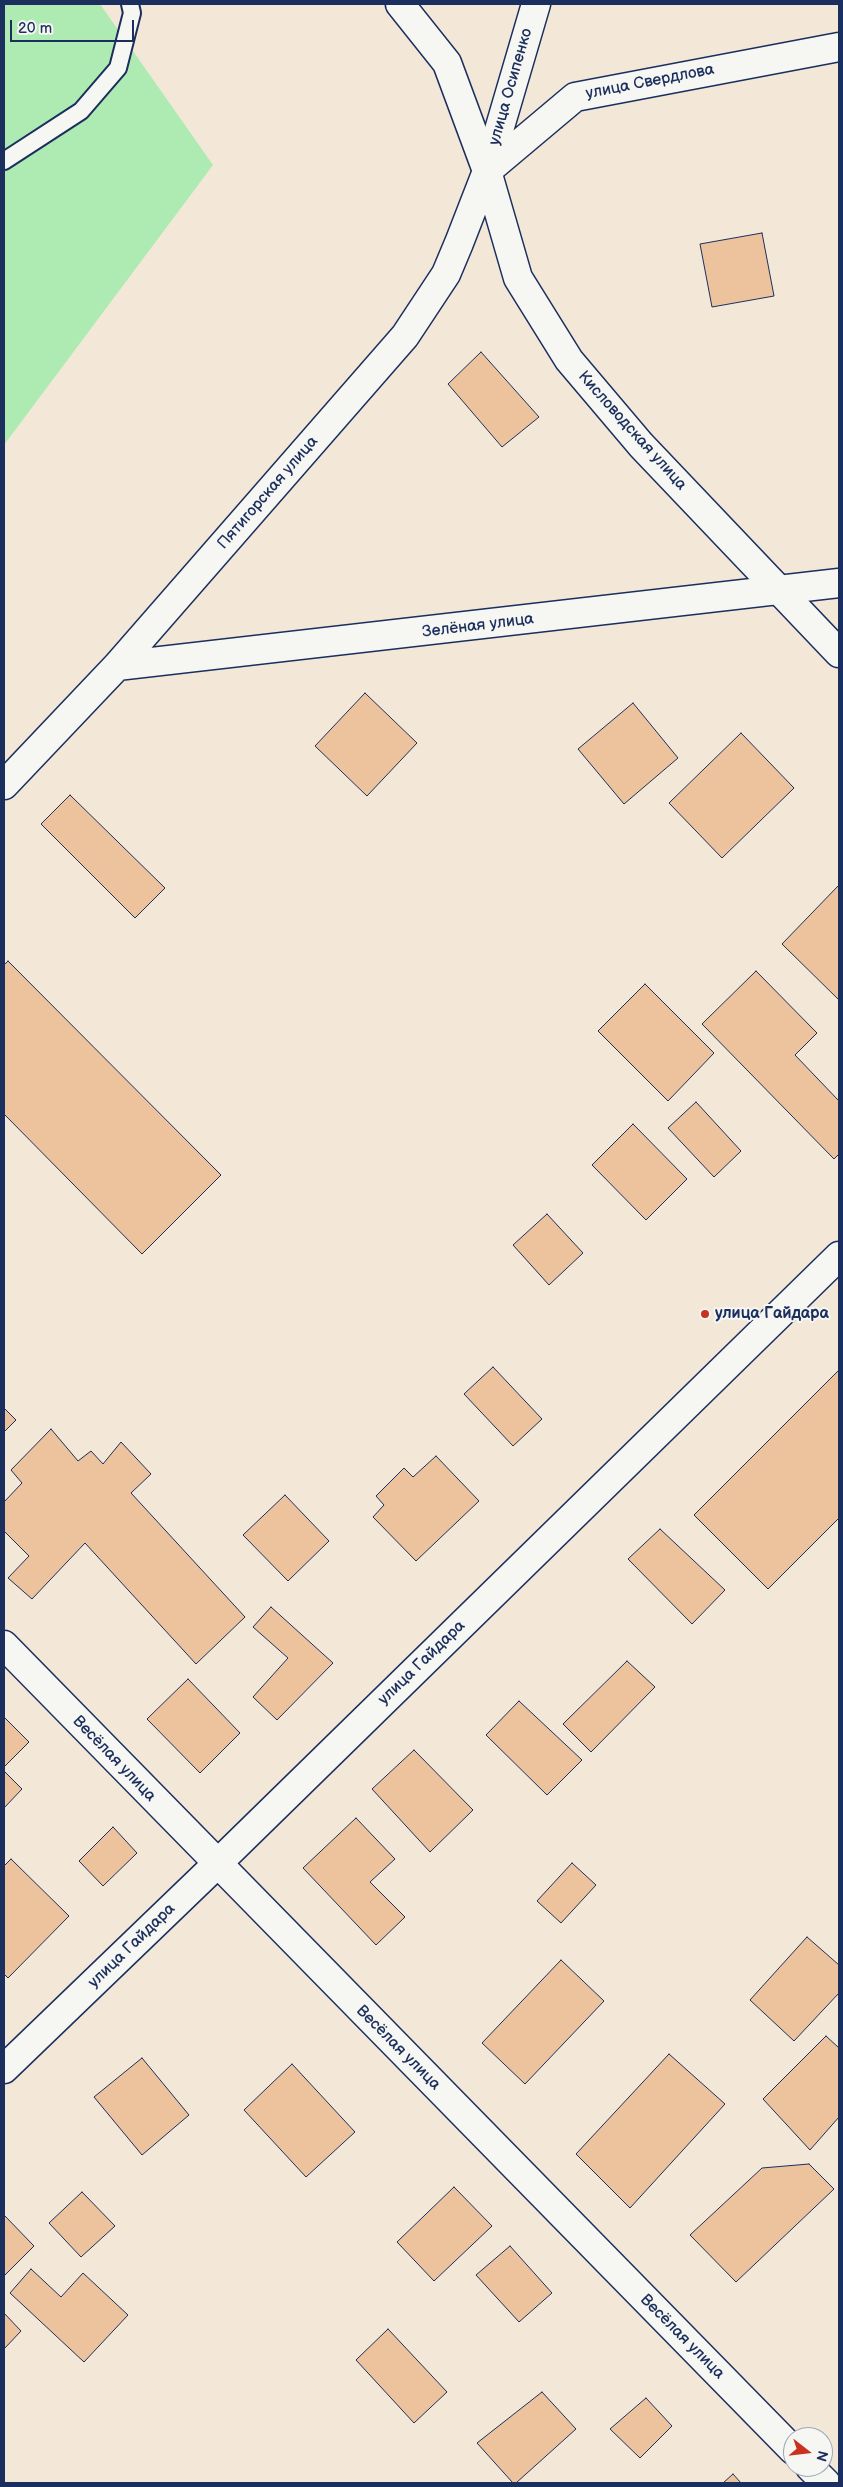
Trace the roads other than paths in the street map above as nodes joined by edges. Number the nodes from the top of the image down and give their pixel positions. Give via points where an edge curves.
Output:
1 (130, 4) edge
2 (400, 4) edge
3 (536, 4) edge
4 (839, 47) edge
5 (4, 161) edge
6 (487, 171) junction
7 (839, 583) edge
8 (780, 591) junction
9 (839, 652) edge
10 (117, 666) junction
11 (4, 785) edge
12 (839, 1256) edge
13 (4, 1645) edge
14 (217, 1864) junction
15 (4, 2069) edge
16 (783, 2440) edge

1 - 5 lane via 132,14 118,68 81,111
2 - 6 street, Кисловодская улица via 447,63
3 - 6 street, улица Осипенко
4 - 6 street, улица Свердлова via 575,97
6 - 8 street, Кисловодская улица via 518,278 569,360 641,446
6 - 10 street, Пятигорская улица via 446,274 405,336
7 - 8 street, Зелёная улица
8 - 9 street, Кисловодская улица
8 - 10 street, Зелёная улица
10 - 11 street, Пятигорская улица
12 - 14 street, улица Гайдара
13 - 14 street, Весёлая улица
14 - 15 street, улица Гайдара
14 - 16 street, Весёлая улица

